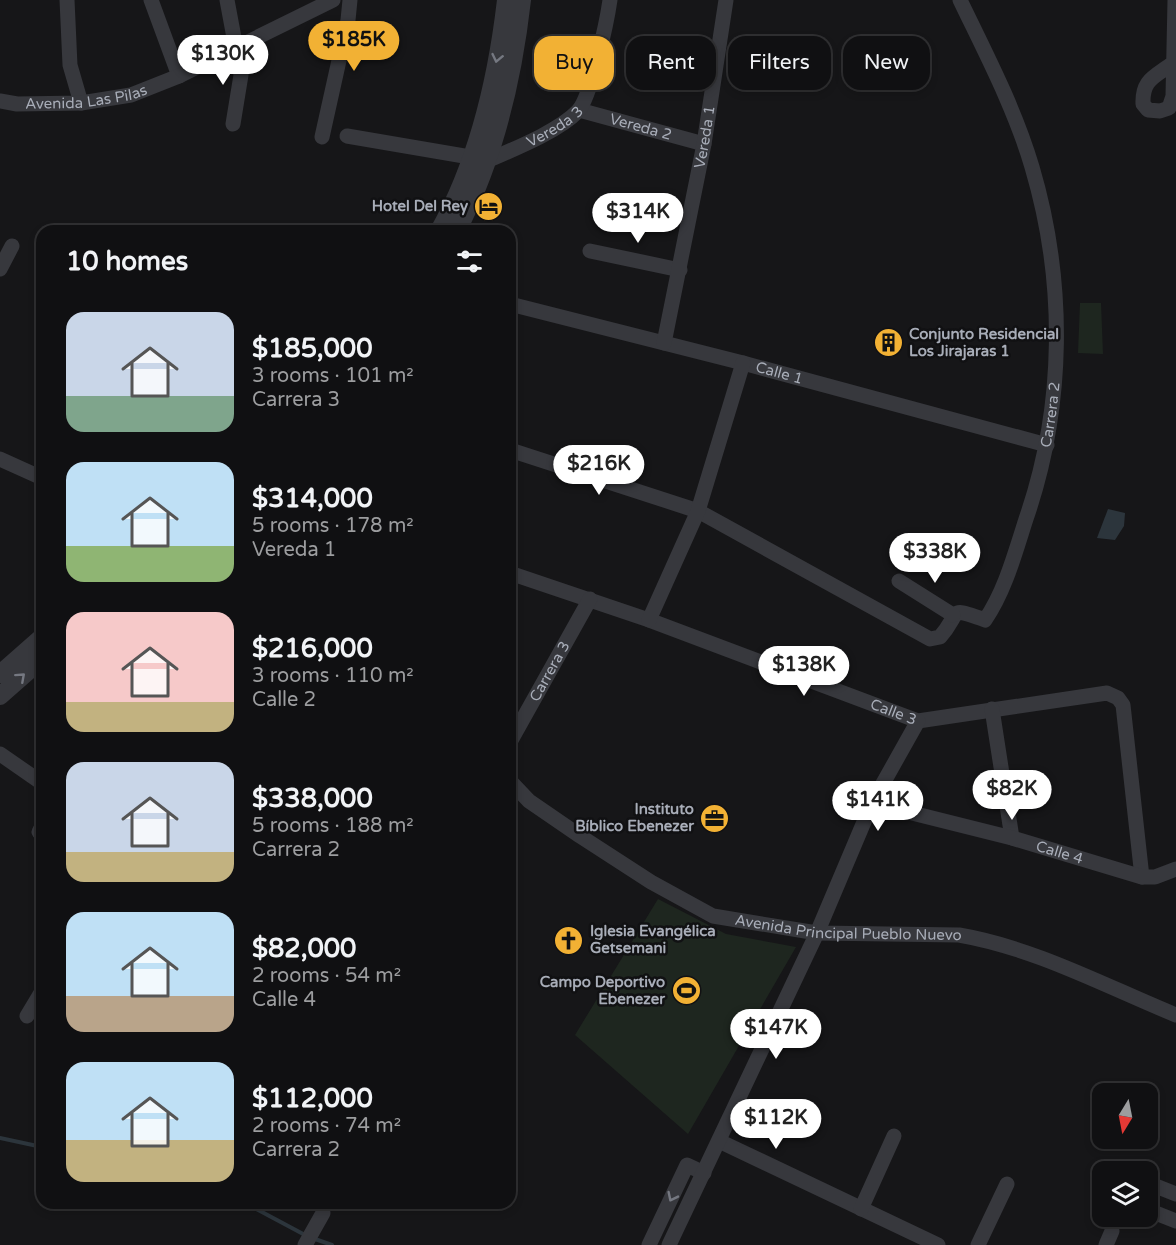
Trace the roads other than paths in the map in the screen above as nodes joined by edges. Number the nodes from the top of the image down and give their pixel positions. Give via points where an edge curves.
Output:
1 (67, 0) edge
2 (151, 0) edge
3 (227, 0) edge
4 (333, 0) edge
5 (350, 0) edge
6 (507, 0) edge
7 (522, 0) edge
8 (610, 0) edge
9 (726, 0) edge
10 (960, 0) edge
11 (1175, 0) edge
12 (235, 48) junction
13 (1173, 63) dead end
14 (179, 76) junction
15 (0, 101) edge
16 (81, 103) junction
17 (579, 110) junction
18 (233, 124) dead end
19 (347, 136) dead end
20 (322, 137) dead end
21 (704, 144) junction
22 (470, 157) junction
23 (489, 160) junction
24 (442, 225) edge
25 (460, 225) edge
26 (12, 246) dead end
27 (590, 251) dead end
28 (0, 269) edge
29 (680, 270) junction
30 (516, 306) edge
31 (664, 343) junction
32 (743, 363) junction
33 (1047, 445) junction
34 (516, 452) edge
35 (0, 459) edge
36 (36, 475) edge
37 (698, 511) junction
38 (516, 575) edge
39 (899, 581) dead end
40 (590, 599) junction
41 (953, 615) junction
42 (649, 620) junction
43 (36, 642) edge
44 (36, 664) edge
45 (0, 674) edge
46 (0, 696) edge
47 (992, 709) junction
48 (918, 721) junction
49 (516, 731) edge
50 (0, 754) edge
51 (36, 779) edge
52 (516, 787) edge
53 (872, 803) junction
54 (1012, 838) junction
55 (1176, 869) edge
56 (1142, 877) junction
57 (817, 933) junction
58 (36, 1002) edge
59 (1176, 1015) edge
60 (27, 1016) dead end
61 (894, 1137) dead end
62 (719, 1141) junction
63 (704, 1173) junction
64 (1007, 1184) dead end
65 (1158, 1187) edge
66 (1176, 1194) edge
67 (861, 1209) junction
68 (323, 1213) dead end
69 (1158, 1214) edge
70 (1176, 1221) edge
71 (305, 1245) edge
72 (649, 1245) edge
73 (669, 1245) edge
74 (938, 1245) edge
75 (978, 1245) edge

1 - 16 street via 70,65
2 - 14 street
3 - 12 street
4 - 12 street, Avenida Las Pilas
5 - 20 street
6 -> 22 street via 497,59
7 - 23 street via 509,82
8 - 17 street, Vereda 3
9 - 21 street, Vereda 1
10 - 33 street, Carrera 2 via 1012,113 1046,218 1057,318
11 - 13 street
12 - 14 street, Avenida Las Pilas
12 - 18 street via 241,75
14 - 16 street, Avenida Las Pilas via 131,95
15 - 16 street, Avenida Las Pilas
17 - 21 street, Vereda 2
17 - 23 street, Vereda 3
19 - 22 street
21 - 29 street, Vereda 1
22 - 24 street
23 - 25 street
26 - 28 street
27 - 29 street
29 - 31 street, Vereda 1
30 - 31 street, Calle 1
31 - 32 street, Calle 1
32 - 33 street, Calle 1
32 - 37 street
33 - 41 street, Carrera 2 via 1034,497 993,608 985,620 966,612
34 - 37 street
35 - 36 street
37 - 41 street via 930,639 940,637
37 - 42 street
38 - 40 street, Calle 3
39 - 41 street
40 - 42 street, Calle 3
40 - 49 street, Carrera 3
42 - 48 street, Calle 3
43 - 45 street
46 -> 44 street
47 - 48 street, Calle 3
47 - 54 street
47 - 56 street, Calle 3 via 1107,693 1118,698 1123,705
48 - 53 street
50 - 51 street
52 - 57 street, Avenida Principal Pueblo Nuevo via 534,805 580,836 713,916
53 - 54 street, Calle 4
53 - 57 street
54 - 56 street, Calle 4
55 - 56 street
57 - 59 street, Avenida Principal Pueblo Nuevo via 977,938 1011,946
57 - 62 street
58 - 60 street
61 - 67 street
62 - 63 street
62 - 67 street
63 -> 72 street via 687,1165
63 - 73 street
64 - 75 street
65 - 66 street
67 - 74 street
68 - 71 street
69 - 70 street

